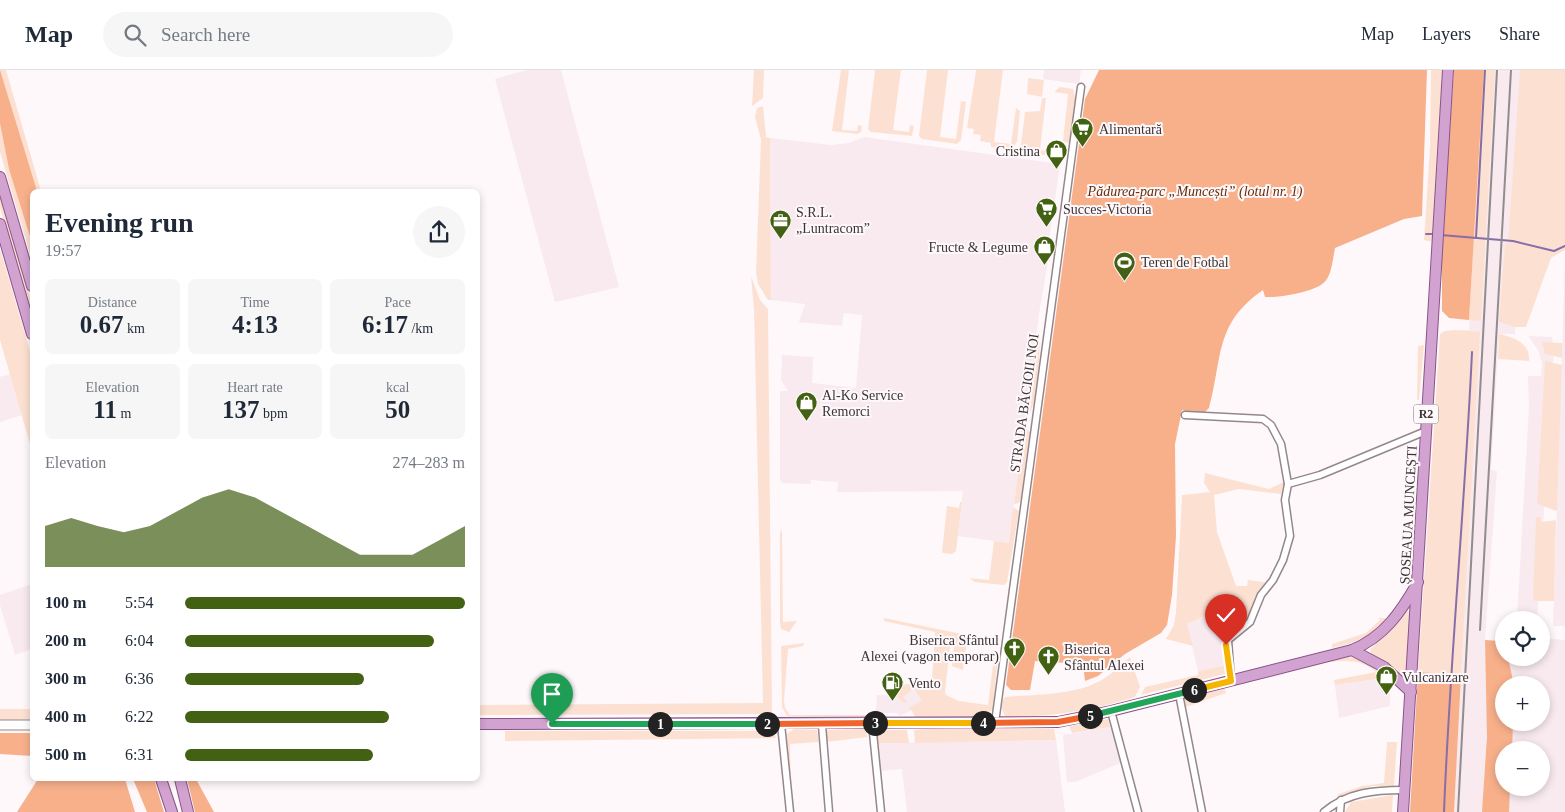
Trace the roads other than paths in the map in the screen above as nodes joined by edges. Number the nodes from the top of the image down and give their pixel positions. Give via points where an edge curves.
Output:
1 (1448, 70) edge
2 (1081, 87) dead end
3 (0, 177) edge
4 (0, 224) edge
5 (30, 279) edge
6 (30, 327) edge
7 (1185, 416) dead end
8 (1426, 431) junction
9 (1288, 484) junction
10 (1418, 582) junction
11 (1352, 650) junction
12 (1231, 681) junction
13 (1411, 692) junction
14 (1179, 694) junction
15 (1111, 711) junction
16 (872, 723) junction
17 (995, 723) junction
18 (480, 724) edge
19 (781, 724) junction
20 (0, 725) edge
21 (30, 725) edge
22 (822, 725) junction
23 (162, 781) edge
24 (180, 781) edge
25 (1404, 790) junction
26 (1341, 800) junction
27 (172, 812) edge
28 (188, 812) edge
29 (790, 812) edge
30 (829, 812) edge
31 (882, 812) edge
32 (1138, 812) edge
33 (1202, 812) edge
34 (1324, 812) edge
35 (1340, 812) edge
36 (1403, 812) edge

1 - 8 main road, ȘOSEAUA MUNCEȘTI / R2
2 - 17 street, STRADA BĂCIOII NOI
3 - 5 main road
4 - 6 main road
7 - 9 street via 1254,417 1267,421 1281,444
8 - 9 street via 1320,475
8 - 10 main road, ȘOSEAUA MUNCEȘTI / R2
9 - 12 street via 1285,500 1289,519 1288,546 1273,580 1261,594 1250,622 1228,640
10 - 11 main road, R2 via 1402,609 1381,634
10 - 13 main road, ȘOSEAUA MUNCEȘTI
11 - 12 main road, R2
11 - 13 main road via 1384,667
12 - 14 main road, R2
13 - 25 main road, ȘOSEAUA MUNCEȘTI
14 - 15 main road, R2
14 - 33 street
15 - 17 main road, R2 via 1058,722
15 - 32 street
16 - 17 main road, R2
16 - 22 main road, R2
16 - 31 street
18 - 19 main road, R2
19 - 22 main road, R2
19 - 29 street
20 - 21 main road
22 - 30 street
23 - 27 main road
24 - 28 main road
25 - 26 street via 1374,791
25 - 36 main road, ȘOSEAUA MUNCEȘTI
26 - 34 street
26 - 35 street

